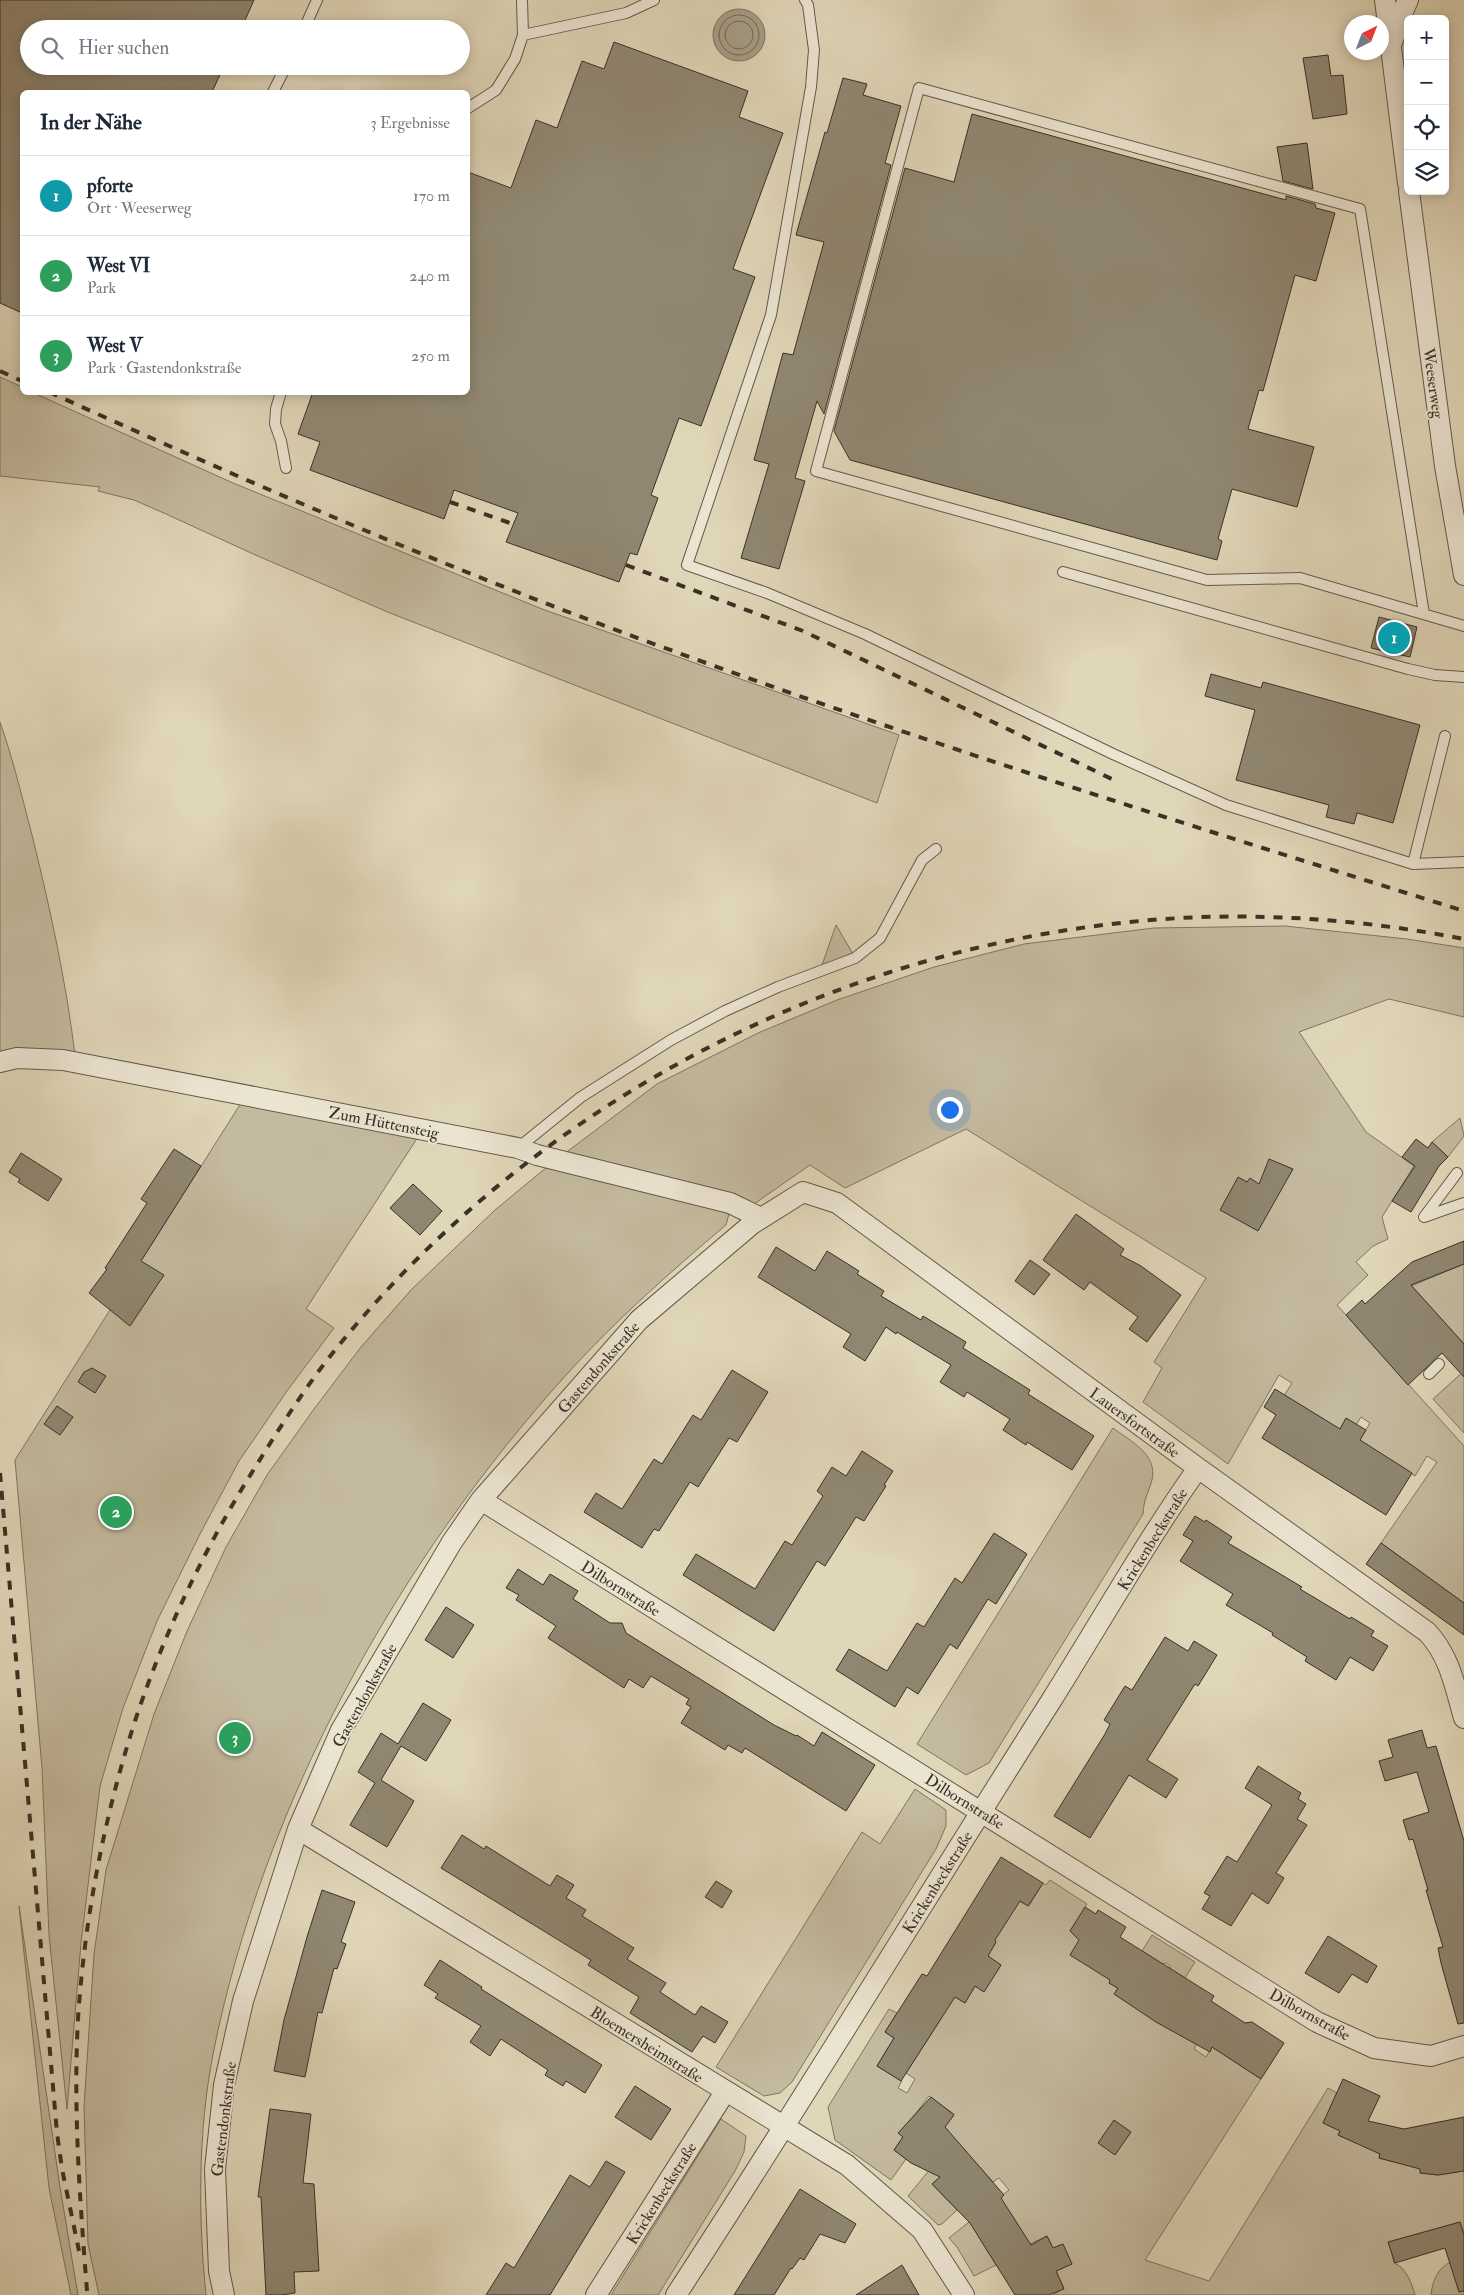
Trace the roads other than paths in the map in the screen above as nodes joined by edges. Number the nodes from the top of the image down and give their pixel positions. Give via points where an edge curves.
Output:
1 (317, 0) edge
2 (522, 0) edge
3 (654, 0) edge
4 (806, 0) edge
5 (1385, 0) edge
6 (1408, 0) edge
7 (308, 20) edge
8 (523, 35) junction
9 (1391, 50) junction
10 (282, 75) edge
11 (275, 90) edge
12 (470, 107) edge
13 (1404, 152) edge
14 (1410, 195) edge
15 (280, 395) edge
16 (286, 468) dead end
17 (1063, 572) dead end
18 (1464, 575) edge
19 (1424, 614) junction
20 (1464, 626) edge
21 (1464, 677) edge
22 (1445, 736) dead end
23 (936, 849) dead end
24 (1464, 862) edge
25 (1413, 864) junction
26 (0, 1062) edge
27 (518, 1148) junction
28 (1457, 1173) dead end
29 (1464, 1203) edge
30 (761, 1218) junction
31 (1439, 1364) dead end
32 (1429, 1374) dead end
33 (1198, 1468) junction
34 (481, 1500) junction
35 (1464, 1718) edge
36 (981, 1811) junction
37 (298, 1830) junction
38 (1464, 2046) edge
39 (725, 2092) junction
40 (786, 2126) junction
41 (224, 2295) edge
42 (596, 2295) edge
43 (676, 2295) edge
44 (964, 2295) edge

1 - 7 lane
2 - 8 lane
3 - 8 lane via 626,13
4 - 25 lane via 814,50 811,87 771,315 687,565 767,593 865,634 1226,806
5 - 9 street
6 - 9 street
8 - 12 lane via 515,59 496,90
9 - 13 street
10 - 11 lane
14 - 18 street, Weeserweg via 1445,466
15 - 16 lane via 275,424
17 - 21 lane via 1408,669
19 - 19 lane via 1300,578 1207,580 816,471 919,88 1360,209
19 - 20 lane
22 - 25 lane
23 - 27 lane via 922,860 880,938 856,958 778,987 671,1040 582,1096
24 - 25 lane
26 - 27 street, Zum Hüttensteig via 17,1058 63,1060
27 - 30 street, Zum Hüttensteig via 730,1203
28 - 29 lane via 1424,1217
30 - 33 street, Lauersfortstraße via 803,1192 837,1203
30 - 34 street, Gastendonkstraße via 639,1320
31 - 32 lane
33 - 35 street, Lauersfortstraße via 1426,1632 1448,1662
33 - 36 street, Krickenbeckstraße via 1164,1516
34 - 36 street, Dilbornstraße
34 - 37 street, Gastendonkstraße via 457,1534 341,1730
36 - 38 street, Dilbornstraße via 1317,2022 1374,2048 1431,2056
36 - 40 street, Krickenbeckstraße
37 - 39 street, Bloemersheimstraße
37 - 41 street, Gastendonkstraße via 243,2001 224,2085 215,2169 219,2271
39 - 40 street, Bloemersheimstraße
39 - 42 street, Krickenbeckstraße
40 - 43 street, Krickenbeckstraße
40 - 44 street, Bloemersheimstraße via 847,2165 922,2230

